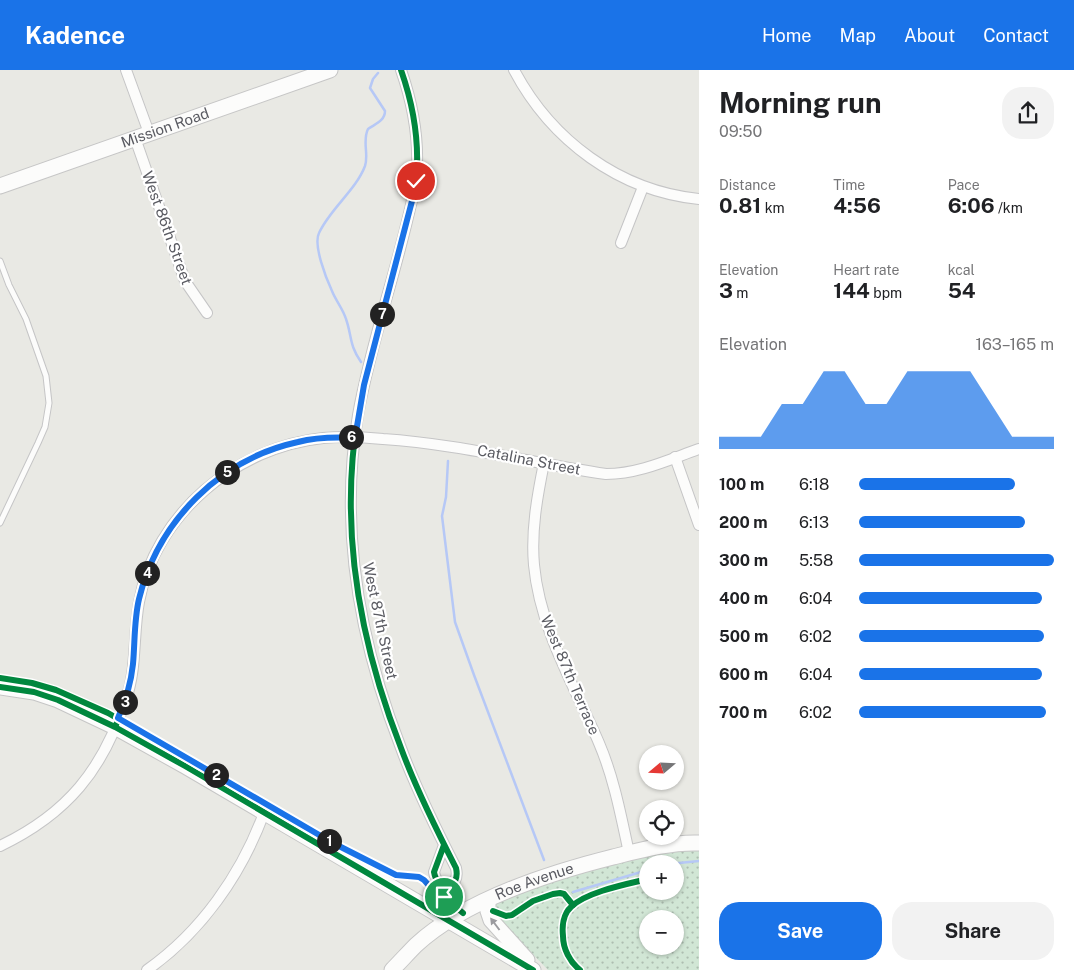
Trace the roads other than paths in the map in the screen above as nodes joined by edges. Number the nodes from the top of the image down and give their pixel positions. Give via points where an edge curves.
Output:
1 (126, 70) edge
2 (330, 70) edge
3 (401, 70) edge
4 (514, 70) edge
5 (142, 136) junction
6 (0, 186) edge
7 (643, 187) junction
8 (699, 199) edge
9 (622, 243) dead end
10 (0, 261) edge
11 (207, 314) dead end
12 (355, 438) junction
13 (699, 449) edge
14 (675, 457) junction
15 (544, 463) junction
16 (0, 523) edge
17 (699, 525) edge
18 (0, 688) edge
19 (115, 728) junction
20 (264, 813) junction
21 (699, 843) edge
22 (444, 845) dead end
23 (0, 846) edge
24 (629, 853) junction
25 (488, 900) junction
26 (450, 921) junction
27 (147, 970) edge
28 (392, 970) edge
29 (535, 970) edge

1 - 5 street, West 86th Street
2 - 5 street, Mission Road
3 - 12 street, West 87th Street via 414,114 418,158 416,181 364,385
4 - 7 street via 537,108 569,142 592,160
5 - 6 street, Mission Road
5 - 11 street, West 86th Street via 185,281
7 - 8 street
7 - 9 street
10 - 16 lane via 26,319 46,376 50,403 45,427
12 - 15 street, Catalina Street via 444,444
12 - 19 street, Catalina Street via 298,442 255,456 210,484 182,513 156,554 146,577 139,600 127,699
12 - 22 street, West 87th Street via 351,526 355,571 368,640 400,748
13 - 14 street, Catalina Street
14 - 15 street, Catalina Street via 642,470 615,474
14 - 17 street
15 - 24 street, West 87th Terrace via 533,549 539,598 545,621 608,766
18 - 19 street via 34,692 58,700
19 - 20 street
19 - 23 street, Catalina Street via 101,759 62,807 42,823
20 - 26 street
20 - 27 street via 250,845 218,900 179,944
21 - 24 street, Roe Avenue
24 - 25 street, Roe Avenue via 530,882
25 - 26 street, Roe Avenue
29 -> 25 street via 491,920
26 - 28 street, Roe Avenue via 416,945
26 - 29 street

